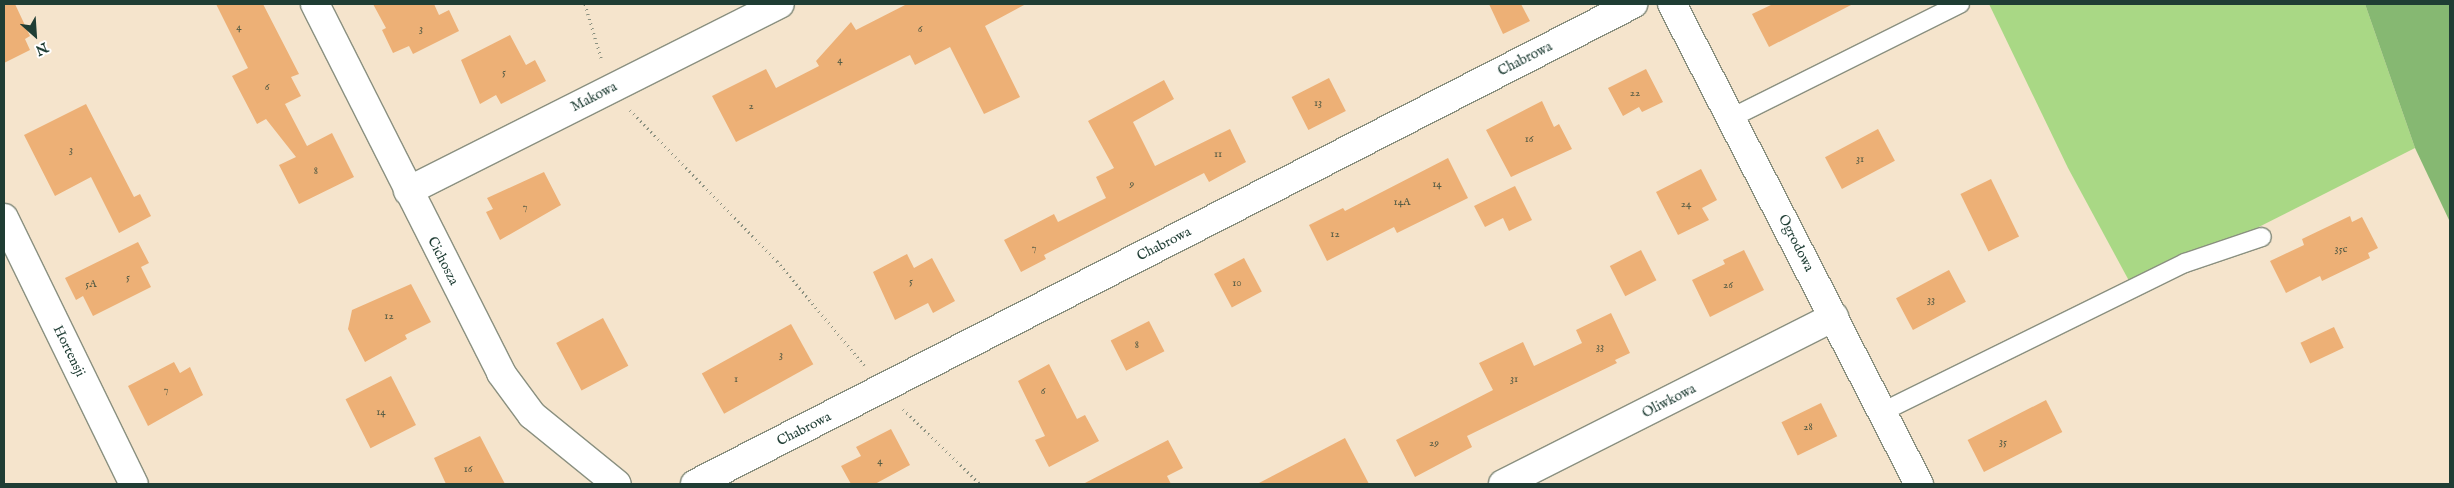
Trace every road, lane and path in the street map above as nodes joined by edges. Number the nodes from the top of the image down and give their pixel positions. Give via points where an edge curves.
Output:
1 (315, 4) edge
2 (585, 4) edge
3 (780, 4) edge
4 (1633, 4) edge
5 (1672, 4) edge
6 (1960, 4) edge
7 (610, 89) junction
8 (1731, 118) junction
9 (408, 191) junction
10 (4, 218) edge
11 (2262, 237) dead end
12 (1834, 317) junction
13 (882, 388) junction
14 (1882, 412) junction
15 (134, 484) edge
16 (617, 484) edge
17 (695, 484) edge
18 (980, 484) edge
19 (1503, 484) edge
20 (1918, 484) edge

1 - 9 street, Cichosza
2 - 7 path
3 - 7 street, Makowa
4 - 13 street, Chabrowa
5 - 8 street, Ogrodowa
6 - 8 lane
7 - 9 street, Makowa
7 - 13 path via 777,261
8 - 12 street, Ogrodowa
9 - 16 street, Cichosza via 501,373 532,415
10 - 15 street, Hortensji
11 - 14 lane via 2185,263
12 - 14 street, Ogrodowa
12 - 19 street, Oliwkowa
13 - 17 street, Chabrowa
13 - 18 path
14 - 20 street, Ogrodowa

